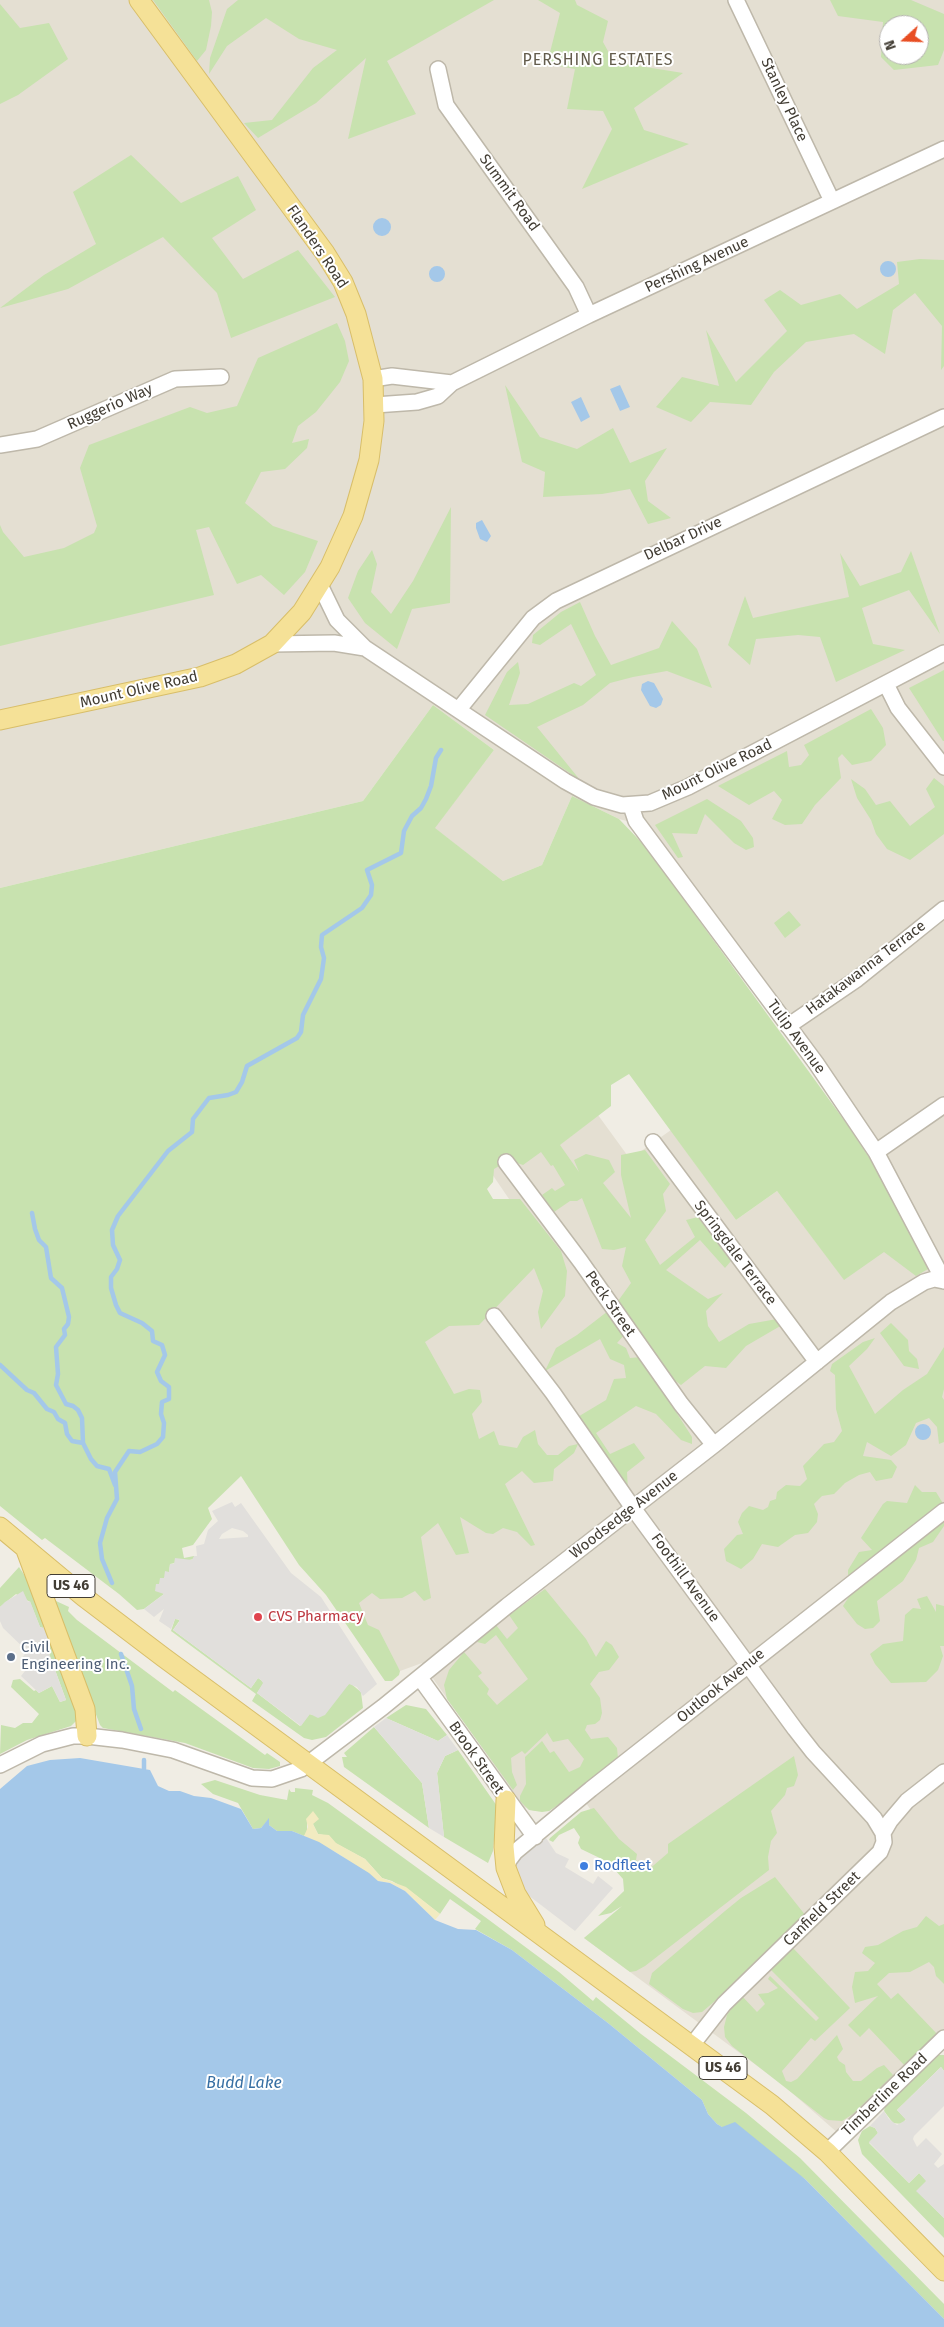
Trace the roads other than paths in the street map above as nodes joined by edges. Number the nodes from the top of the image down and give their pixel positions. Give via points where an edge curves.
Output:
1 (139, 0) edge
2 (736, 0) edge
3 (438, 69) dead end
4 (944, 149) edge
5 (832, 201) junction
6 (589, 315) junction
7 (221, 376) dead end
8 (373, 379) junction
9 (452, 383) junction
10 (375, 406) junction
11 (944, 417) edge
12 (0, 446) edge
13 (320, 585) junction
14 (302, 612) joint
15 (272, 644) junction
16 (365, 648) junction
17 (944, 653) edge
18 (886, 684) junction
19 (458, 709) junction
20 (0, 720) edge
21 (944, 766) edge
22 (631, 806) junction
23 (944, 909) edge
24 (788, 1026) junction
25 (944, 1105) edge
26 (653, 1142) dead end
27 (876, 1152) junction
28 (506, 1162) dead end
29 (944, 1281) edge
30 (494, 1316) dead end
31 (818, 1362) junction
32 (714, 1445) junction
33 (633, 1508) junction
34 (944, 1511) edge
35 (0, 1527) edge
36 (26, 1549) junction
37 (747, 1665) junction
38 (420, 1678) junction
39 (87, 1736) junction
40 (309, 1764) junction
41 (0, 1765) edge
42 (944, 1772) edge
43 (506, 1800) junction
44 (883, 1833) junction
45 (535, 1837) junction
46 (506, 1868) junction
47 (541, 1934) junction
48 (944, 2038) edge
49 (692, 2045) junction
50 (827, 2152) junction
51 (944, 2270) edge

1 - 8 main road, Flanders Road via 336,271 356,314
2 - 5 street, Stanley Place
3 - 6 street, Summit Road via 446,105 576,287
4 - 5 street, Pershing Avenue
5 - 6 street, Pershing Avenue
6 - 9 street, Pershing Avenue
7 - 12 street, Ruggerio Way via 175,379 37,439
8 - 9 street via 392,376
8 - 10 main road, Flanders Road
9 - 10 street, Pershing Avenue via 438,396 427,400
10 - 13 main road, Flanders Road via 372,445 361,493 346,534
11 - 19 street, Delbar Drive via 556,601 533,618
13 - 14 main road, Flanders Road
13 - 16 street, Mount Olive Road via 337,620
14 - 15 main road, Mount Olive Road
15 - 16 street, Mount Olive Road via 334,643
15 - 20 main road, Mount Olive Road via 236,664 200,677
16 - 19 street, Mount Olive Road
17 - 18 street, Mount Olive Road
18 - 21 street via 898,708
18 - 22 street, Mount Olive Road via 688,787 650,803
19 - 22 street, Mount Olive Road via 565,781 609,802
22 - 24 street, Tulip Avenue via 636,821
23 - 24 street, Hatakawanna Terrace via 857,978
24 - 27 street, Tulip Avenue
25 - 27 street
26 - 31 street, Springdale Terrace
27 - 29 street, Tulip Avenue
28 - 32 street, Peck Street
29 - 31 street, Woodsedge Avenue via 929,1280 902,1295
30 - 33 street, Foothill Avenue via 553,1393
31 - 32 street, Woodsedge Avenue
32 - 33 street, Woodsedge Avenue
33 - 37 street, Foothill Avenue
33 - 38 street, Woodsedge Avenue
34 - 37 street, Outlook Avenue
35 - 36 main road, US 46
36 - 39 main road via 85,1709
36 - 40 main road, US 46 via 124,1628
37 - 44 street, Foothill Avenue via 813,1752 874,1818
37 - 45 street, Outlook Avenue
38 - 40 street, Woodsedge Avenue
38 - 43 street, Brook Street
39 - 40 street, Woodsedge Avenue via 173,1750 256,1779 285,1776
39 - 41 street, Woodsedge Avenue via 42,1744
40 - 47 main road, US 46
42 - 44 street, Canfield Street via 907,1801
43 - 45 street, Brook Street
43 - 46 main road
44 - 49 street, Canfield Street via 880,1852 724,2004
45 - 46 street, Outlook Avenue via 511,1856
46 - 47 main road via 524,1908
47 - 49 main road, US 46
48 - 50 street, Timberline Road
49 - 50 main road, US 46 via 772,2105
50 - 51 main road, US 46

